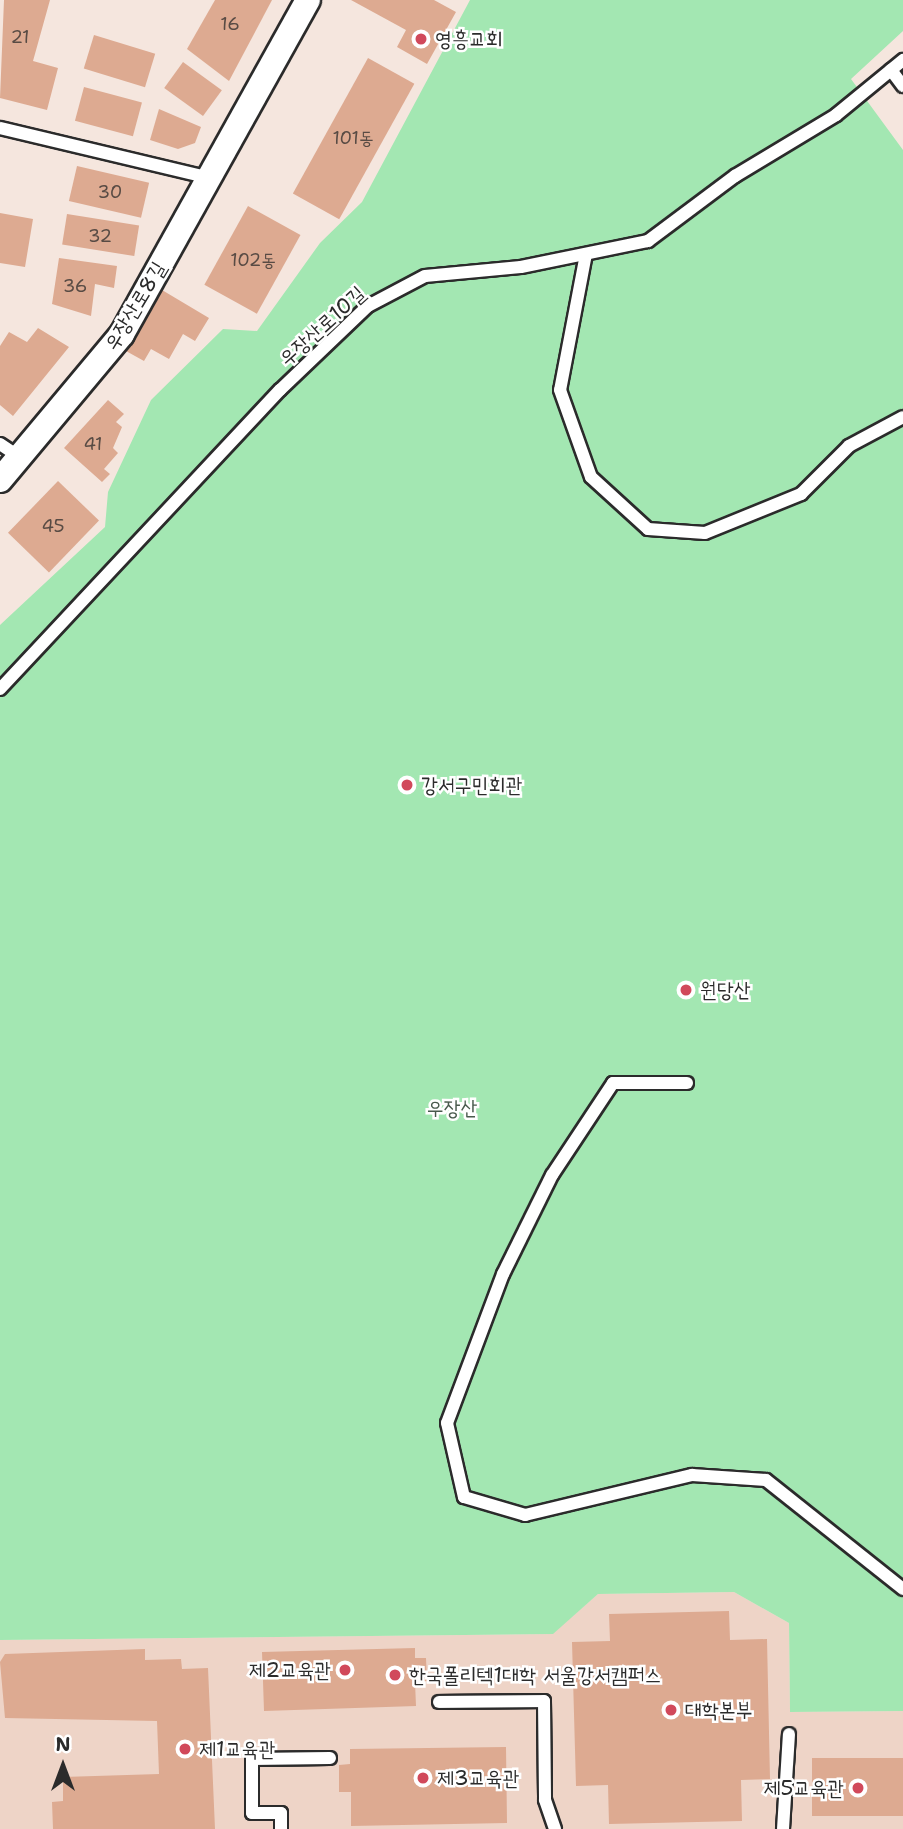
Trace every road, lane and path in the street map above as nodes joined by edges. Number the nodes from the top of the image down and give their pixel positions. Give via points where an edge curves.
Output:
1 (308, 0) edge
2 (903, 60) edge
3 (891, 70) junction
4 (903, 86) edge
5 (0, 128) edge
6 (210, 178) junction
7 (586, 254) junction
8 (903, 417) edge
9 (0, 444) edge
10 (22, 459) junction
11 (0, 480) edge
12 (0, 689) edge
13 (687, 1083) dead end
14 (903, 1589) edge
15 (439, 1702) dead end
16 (789, 1734) dead end
17 (330, 1758) dead end
18 (281, 1829) edge
19 (555, 1829) edge
20 (783, 1829) edge

1 - 6 street, 우장산로8길
2 - 3 lane, 우장산로10길
3 - 4 lane
3 - 7 lane, 우장산로10길 via 648,241
5 - 6 lane
6 - 10 street, 우장산로8길 via 122,334
7 - 8 lane via 560,390 591,477 648,529 705,533 801,494 849,446
7 - 12 lane, 우장산로10길 via 425,276 368,306 280,390
9 - 10 lane
10 - 11 street, 우장산로8길
13 - 14 lane via 613,1083 552,1175 503,1274 447,1423 464,1497 525,1515 692,1475 766,1479
15 - 19 lane via 544,1701 545,1800
16 - 20 lane
17 - 18 lane via 253,1759 253,1813 281,1813

